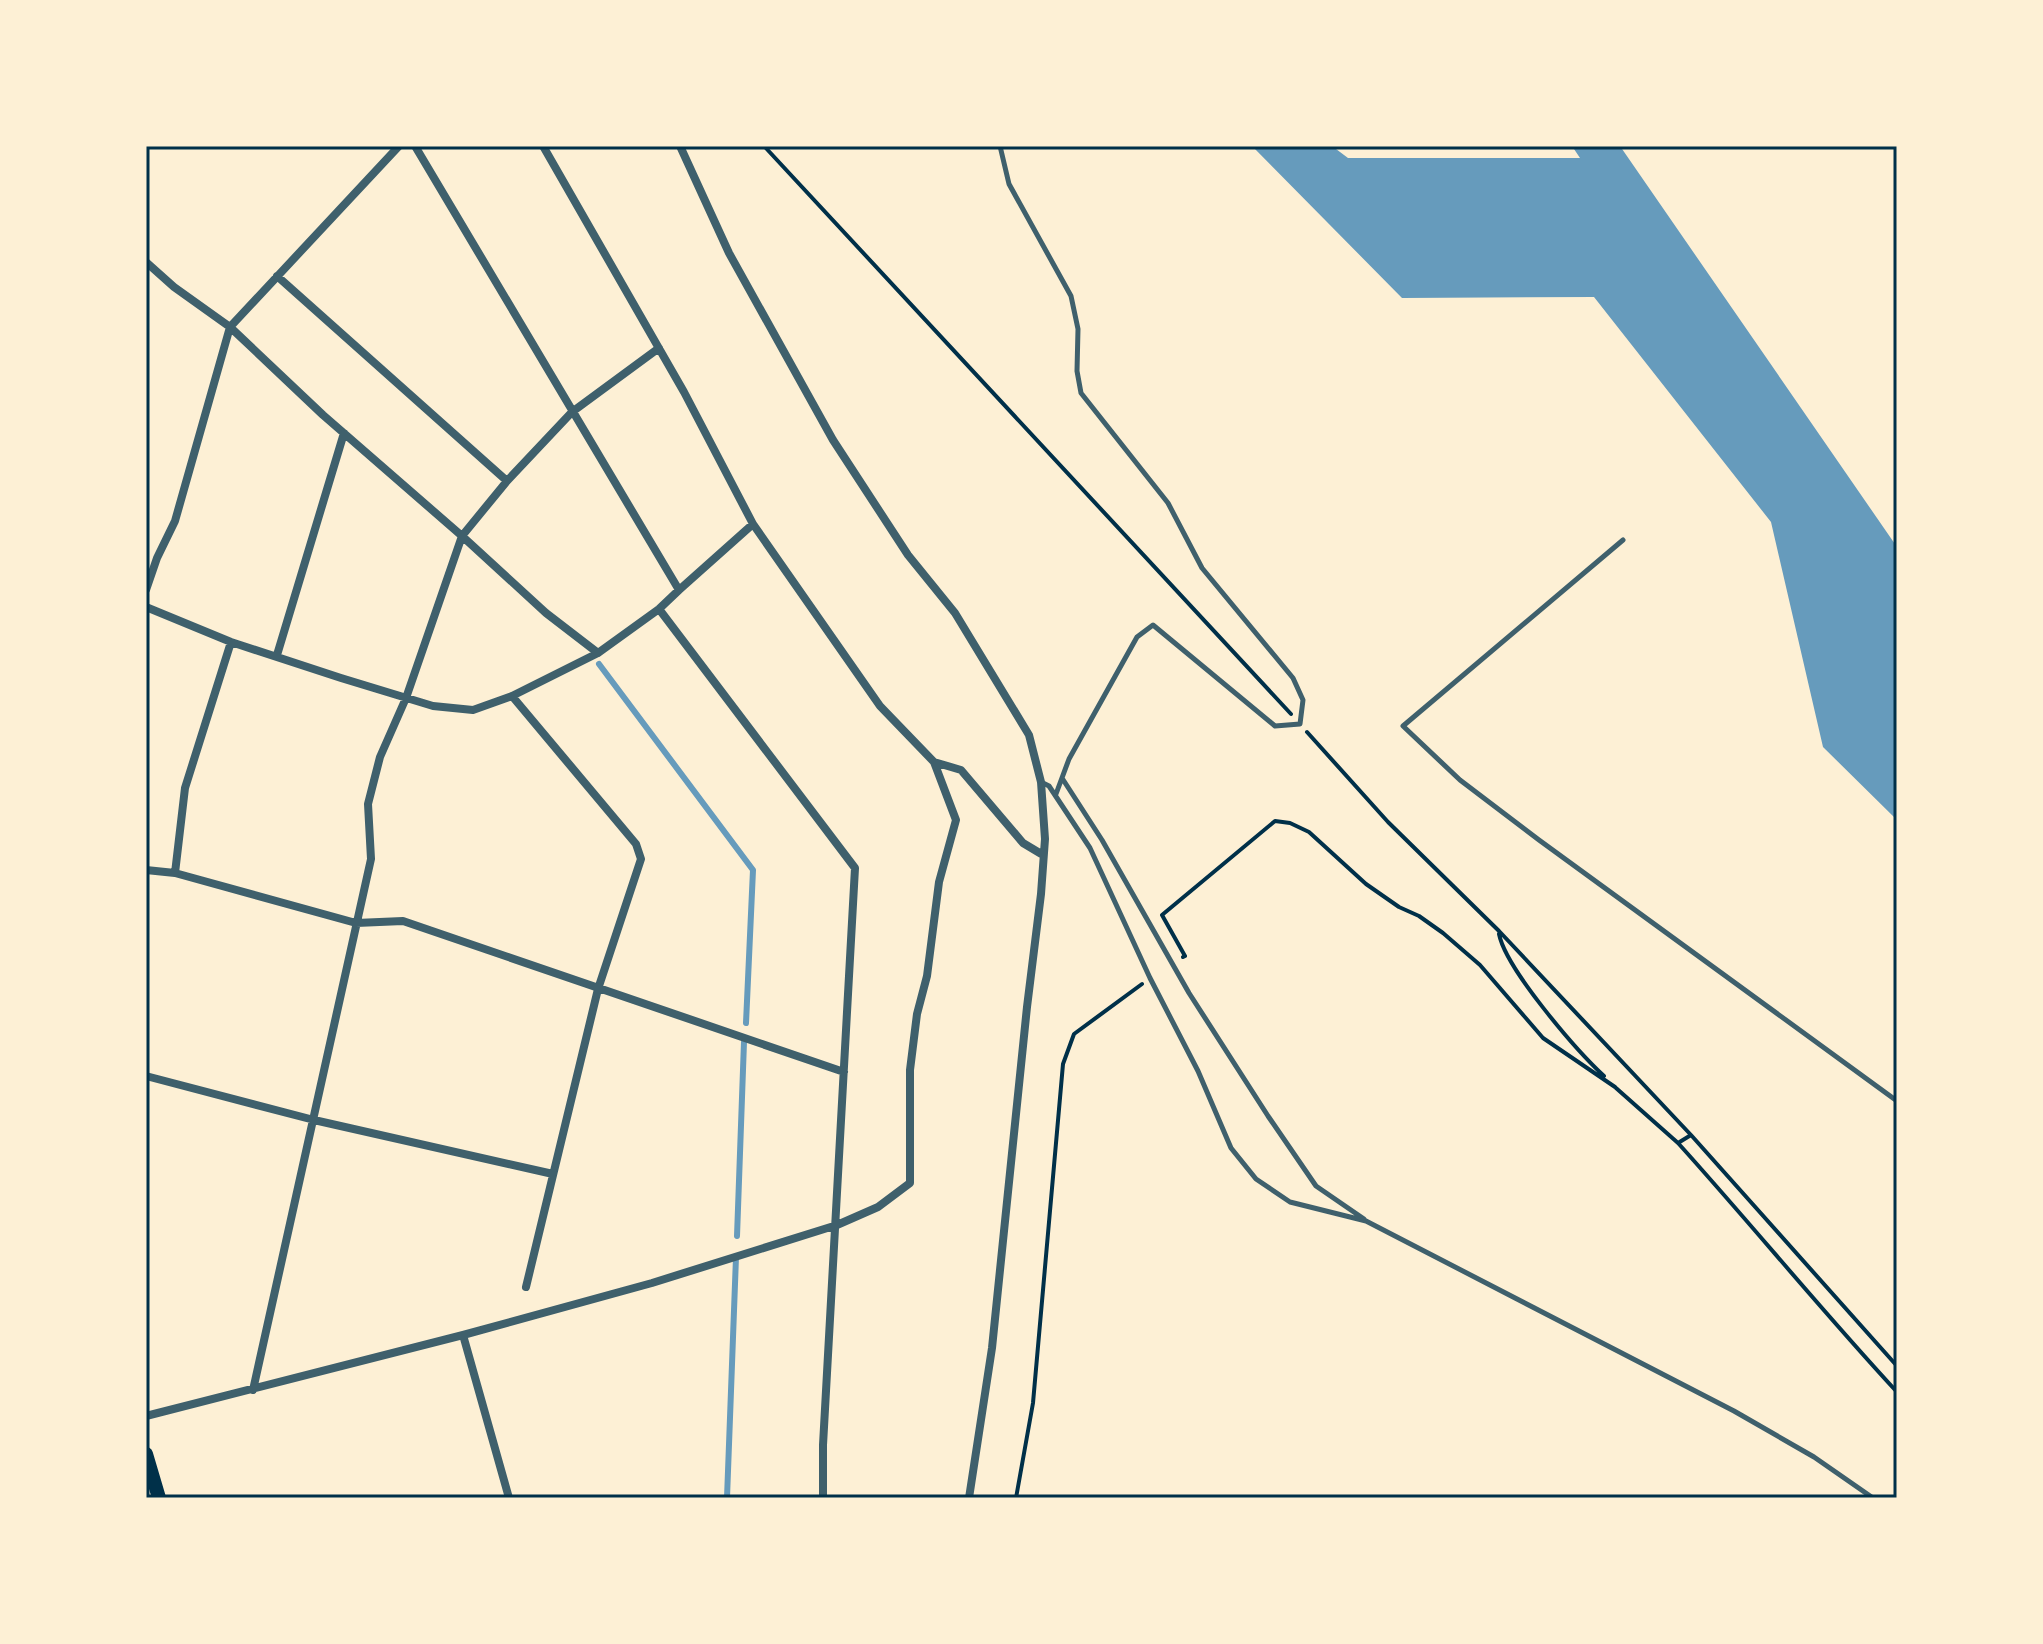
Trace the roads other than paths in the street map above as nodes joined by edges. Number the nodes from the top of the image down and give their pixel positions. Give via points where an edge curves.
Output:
1 (399, 146) edge
2 (415, 146) edge
3 (543, 146) edge
4 (680, 146) edge
5 (1000, 146) edge
6 (146, 262) edge
7 (277, 276) junction
8 (230, 327) junction
9 (659, 348) junction
10 (572, 412) junction
11 (344, 433) junction
12 (507, 481) junction
13 (753, 524) junction
14 (462, 536) junction
15 (1623, 540) dead end
16 (146, 590) edge
17 (679, 590) junction
18 (146, 607) edge
19 (659, 609) junction
20 (231, 642) junction
21 (598, 653) junction
22 (277, 655) junction
23 (512, 696) junction
24 (406, 698) junction
25 (934, 762) junction
26 (1062, 778) junction
27 (1041, 782) junction
28 (1056, 795) junction
29 (1043, 855) junction
30 (146, 870) edge
31 (175, 873) junction
32 (356, 923) junction
33 (598, 989) junction
34 (844, 1072) junction
35 (146, 1076) edge
36 (1897, 1101) edge
37 (314, 1120) junction
38 (553, 1174) junction
39 (1366, 1221) junction
40 (837, 1225) junction
41 (526, 1287) dead end
42 (463, 1335) junction
43 (253, 1390) junction
44 (146, 1416) edge
45 (146, 1454) edge
46 (159, 1498) edge
47 (509, 1498) edge
48 (823, 1498) edge
49 (969, 1498) edge
50 (1873, 1498) edge

1 - 7 street
2 - 10 street
3 - 9 street
4 - 27 street via 729,253 833,440 908,555 955,613 1029,735
5 - 26 lane via 1009,184 1071,296 1081,393 1168,503 1202,568 1293,678 1303,700 1300,724 1275,726 1153,625 1137,637
6 - 8 street
7 - 8 street
7 - 12 street
8 - 11 street
8 - 16 street via 175,521
9 - 10 street
9 - 13 street
10 - 12 street
10 - 17 street
11 - 14 street
11 - 22 street
12 - 14 street
13 - 17 street
13 - 25 street via 880,706
14 - 21 street
14 - 24 street
15 - 36 lane via 1403,726 1460,780
17 - 19 street
18 - 20 street
19 - 21 street
19 - 34 street via 855,868
20 - 22 street
20 - 31 street via 185,788
21 - 23 street
22 - 24 street
23 - 24 street via 473,710
23 - 33 street via 636,844 641,859
24 - 32 street via 380,757 368,804 371,859
25 - 29 street via 961,770 1023,843
25 - 40 street via 956,820 939,882 917,1014 910,1070 910,1183 878,1207
26 - 28 lane
26 - 39 lane via 1189,993 1316,1186
27 - 28 lane
27 - 29 street
28 - 39 lane via 1090,848 1231,1148 1256,1179 1290,1202
29 - 49 street via 992,1348
30 - 31 street
31 - 32 street
32 - 33 street via 403,921
32 - 37 street
33 - 34 street
33 - 38 street
34 - 40 street
35 - 37 street
37 - 38 street
37 - 43 street
38 - 41 street
39 - 50 lane via 1734,1411
40 - 42 street
40 - 48 street
42 - 43 street
42 - 47 street
43 - 44 street
45 - 46 main road

